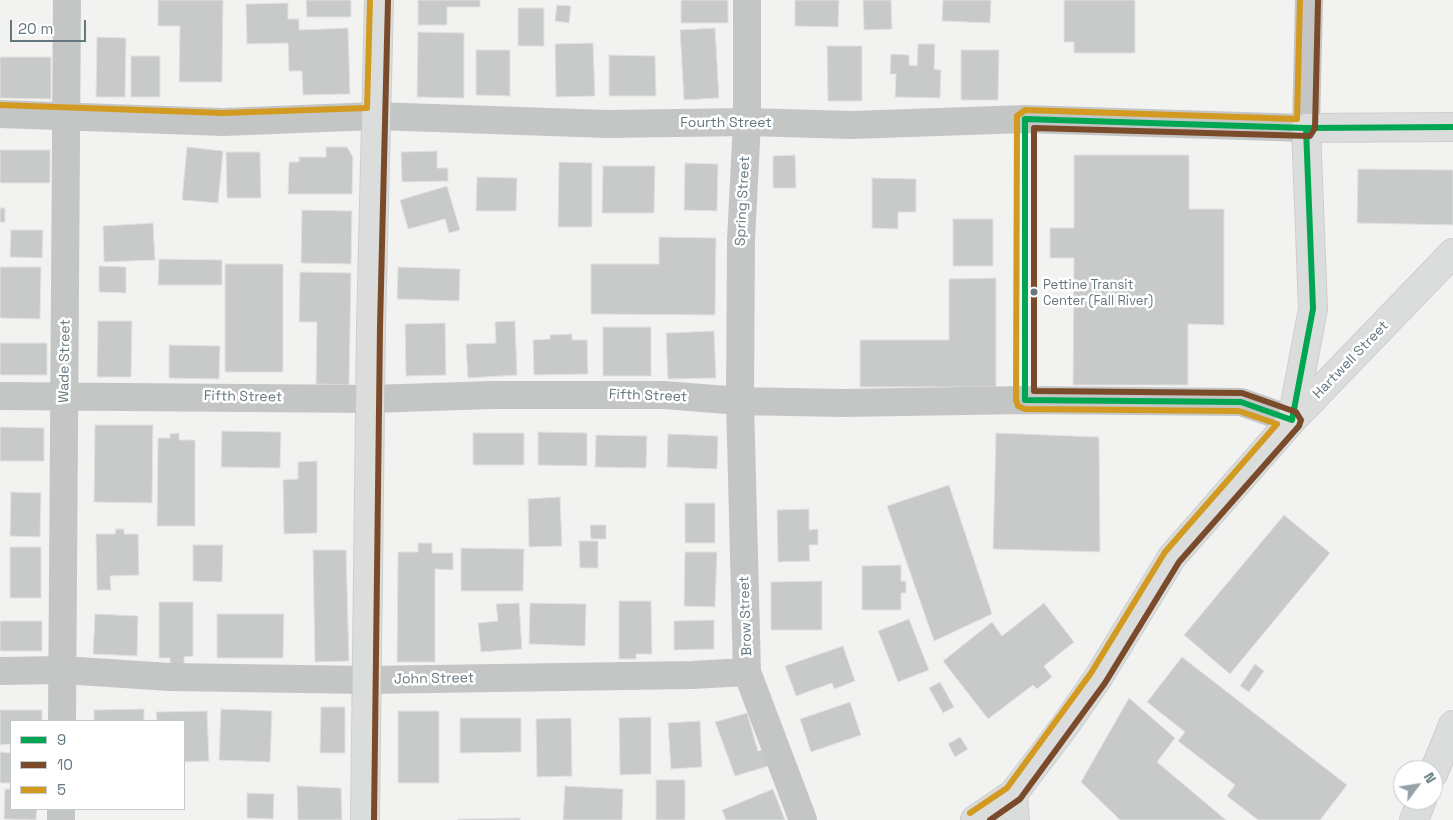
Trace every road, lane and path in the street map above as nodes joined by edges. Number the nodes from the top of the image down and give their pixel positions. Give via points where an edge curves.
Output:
1 (67, 0) edge
2 (379, 0) edge
3 (747, 0) edge
4 (1309, 0) edge
5 (0, 114) edge
6 (68, 115) junction
7 (376, 116) junction
8 (746, 122) junction
9 (1453, 127) edge
10 (1306, 128) junction
11 (1453, 253) edge
12 (65, 395) junction
13 (0, 396) edge
14 (371, 399) junction
15 (740, 402) junction
16 (1292, 420) junction
17 (64, 670) junction
18 (0, 672) edge
19 (748, 672) junction
20 (367, 680) junction
21 (62, 720) edge
22 (1453, 725) edge
23 (1439, 760) edge
24 (1014, 807) edge
25 (365, 820) edge
26 (803, 820) edge
27 (975, 820) edge

1 - 6 street, Wade Street
2 - 7 main road
3 - 8 street, Spring Street
4 - 10 street
5 - 6 street, Fourth Street
6 - 7 street, Fourth Street via 223,122
6 - 12 street, Wade Street
7 - 8 street, Fourth Street via 607,124
7 - 14 main road
8 - 10 street, Fourth Street via 852,125 1025,119
8 - 15 street, Spring Street
9 - 10 main road, Fourth Street
10 - 16 main road via 1313,309
11 - 16 main road, Hartwell Street
12 - 13 street, Fifth Street
12 - 14 street, Fifth Street
12 - 17 street, Wade Street
14 - 15 street, Fifth Street via 664,395
14 - 20 main road
15 - 16 street, Fifth Street via 1241,402
15 - 19 street, Brow Street
16 - 24 main road, Hartwell Street via 1172,556
17 - 18 street, John Street
17 - 20 street, John Street via 170,677
17 - 21 street, Wade Street
19 - 20 street, John Street
19 - 26 street, Brow Street
20 - 25 main road
22 - 23 main road
24 - 27 main road, Hartwell Street

